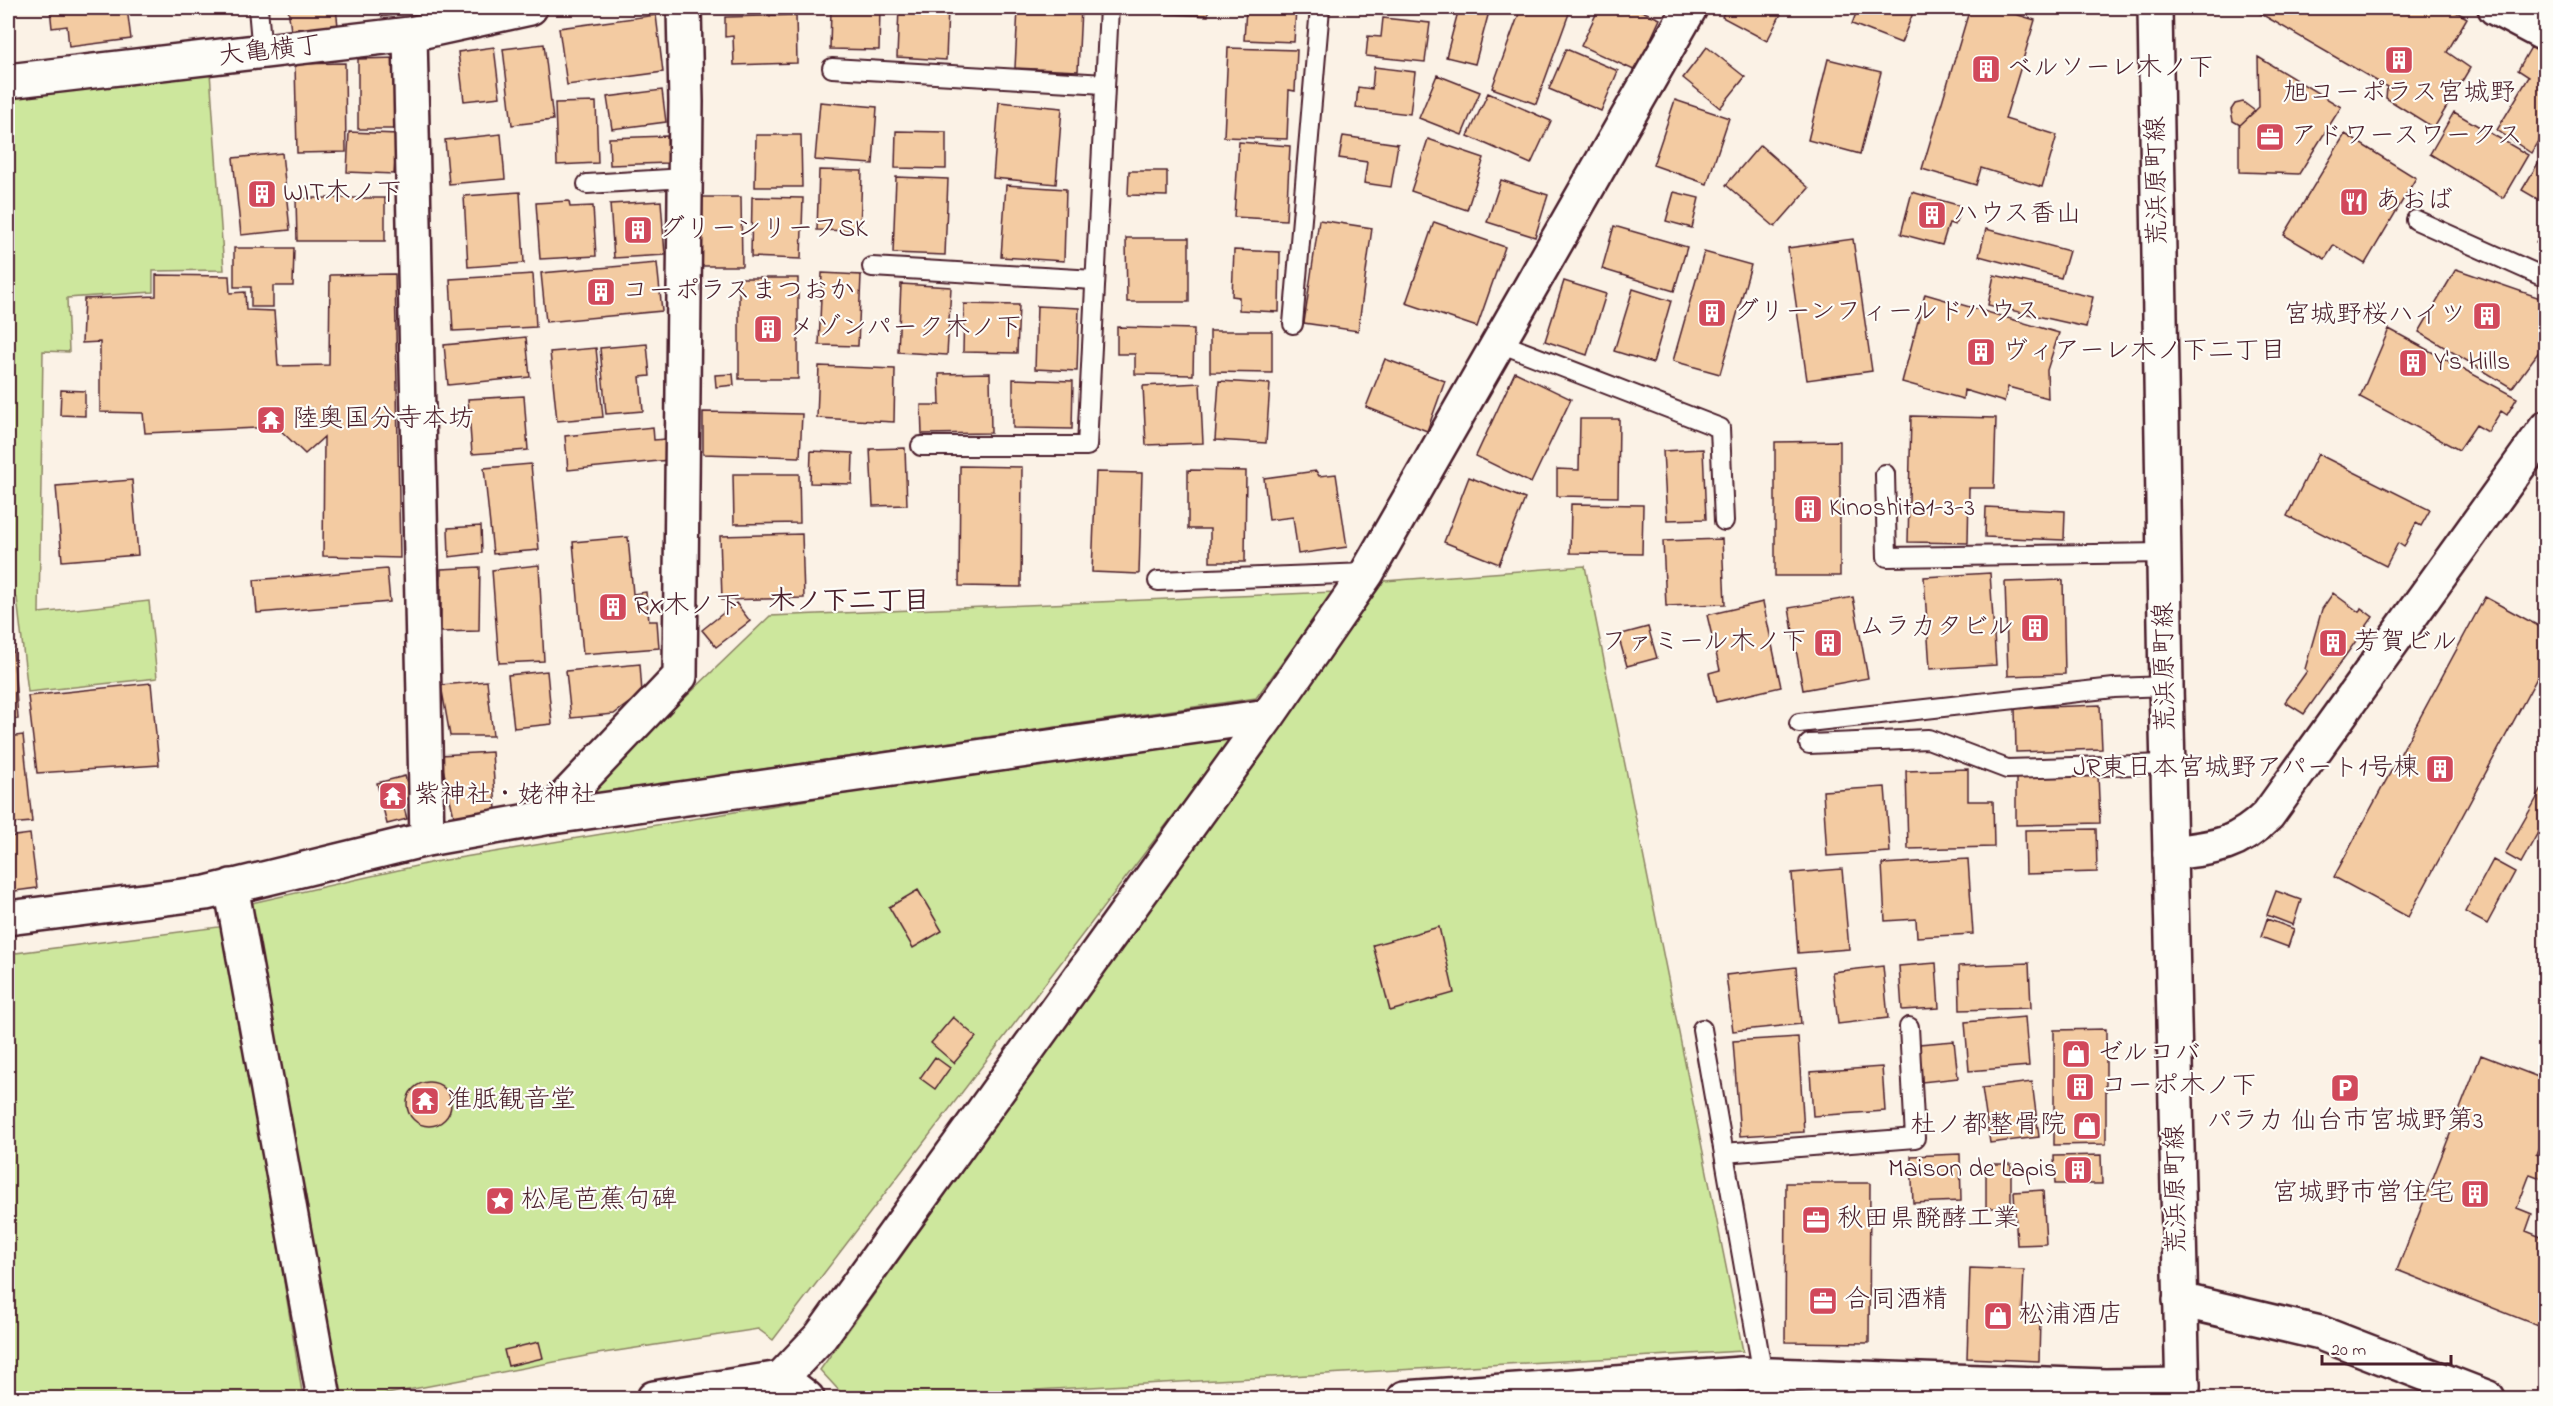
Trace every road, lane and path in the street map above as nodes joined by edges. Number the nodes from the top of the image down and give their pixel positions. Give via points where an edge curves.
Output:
1 (258, 8) edge
2 (530, 8) edge
3 (684, 8) edge
4 (1109, 8) edge
5 (1320, 8) edge
6 (2155, 8) edge
7 (2495, 8) edge
8 (1683, 10) edge
9 (410, 34) junction
10 (2546, 34) edge
11 (262, 53) junction
12 (832, 68) dead end
13 (8, 81) edge
14 (1105, 84) junction
15 (685, 178) junction
16 (587, 184) dead end
17 (2416, 220) dead end
18 (872, 267) dead end
19 (2546, 278) edge
20 (1095, 280) junction
21 (1293, 324) dead end
22 (1500, 343) junction
23 (2546, 428) edge
24 (921, 446) dead end
25 (1885, 474) dead end
26 (1724, 521) dead end
27 (2164, 553) junction
28 (1367, 573) junction
29 (1158, 581) dead end
30 (2166, 686) junction
31 (1268, 716) junction
32 (1799, 723) dead end
33 (1809, 744) dead end
34 (2167, 764) junction
35 (545, 818) junction
36 (427, 839) junction
37 (2170, 853) junction
38 (231, 886) junction
39 (8, 918) edge
40 (1909, 1027) dead end
41 (1702, 1029) dead end
42 (1724, 1153) junction
43 (2180, 1300) junction
44 (1762, 1375) junction
45 (781, 1378) junction
46 (2183, 1392) edge
47 (324, 1398) edge
48 (654, 1398) edge
49 (807, 1398) edge
50 (1405, 1398) edge
51 (2488, 1398) edge

1 - 11 lane
2 - 9 street, 大亀横丁
3 - 15 street
4 - 14 lane
5 - 21 lane
6 - 27 street, 荒浜原町線
7 - 10 street
8 - 22 street
9 - 11 street, 大亀横丁
9 - 36 street
11 - 13 street, 大亀横丁
12 - 14 lane
14 - 20 lane
15 - 16 lane
15 - 35 street via 680,676
17 - 19 lane
18 - 20 lane
20 - 24 lane via 1087,446
22 - 26 lane via 1720,428
22 - 28 street
23 - 37 street via 2268,815 2253,830 2228,844
25 - 27 lane via 1887,557
27 - 30 street, 荒浜原町線
28 - 29 lane
28 - 31 street
30 - 32 lane via 2114,688
30 - 34 street, 荒浜原町線
31 - 35 street
31 - 45 street via 821,1336
33 - 34 lane via 1928,739 2007,769
34 - 37 street, 荒浜原町線
35 - 36 street
36 - 38 street
37 - 43 street, 荒浜原町線
38 - 39 street via 206,893
38 - 47 street
40 - 42 lane via 1915,1138
41 - 42 lane
42 - 44 lane
43 - 46 street, 荒浜原町線
43 - 51 street via 2319,1333
44 - 46 street
44 - 50 street via 1729,1374
45 - 48 street
45 - 49 street

